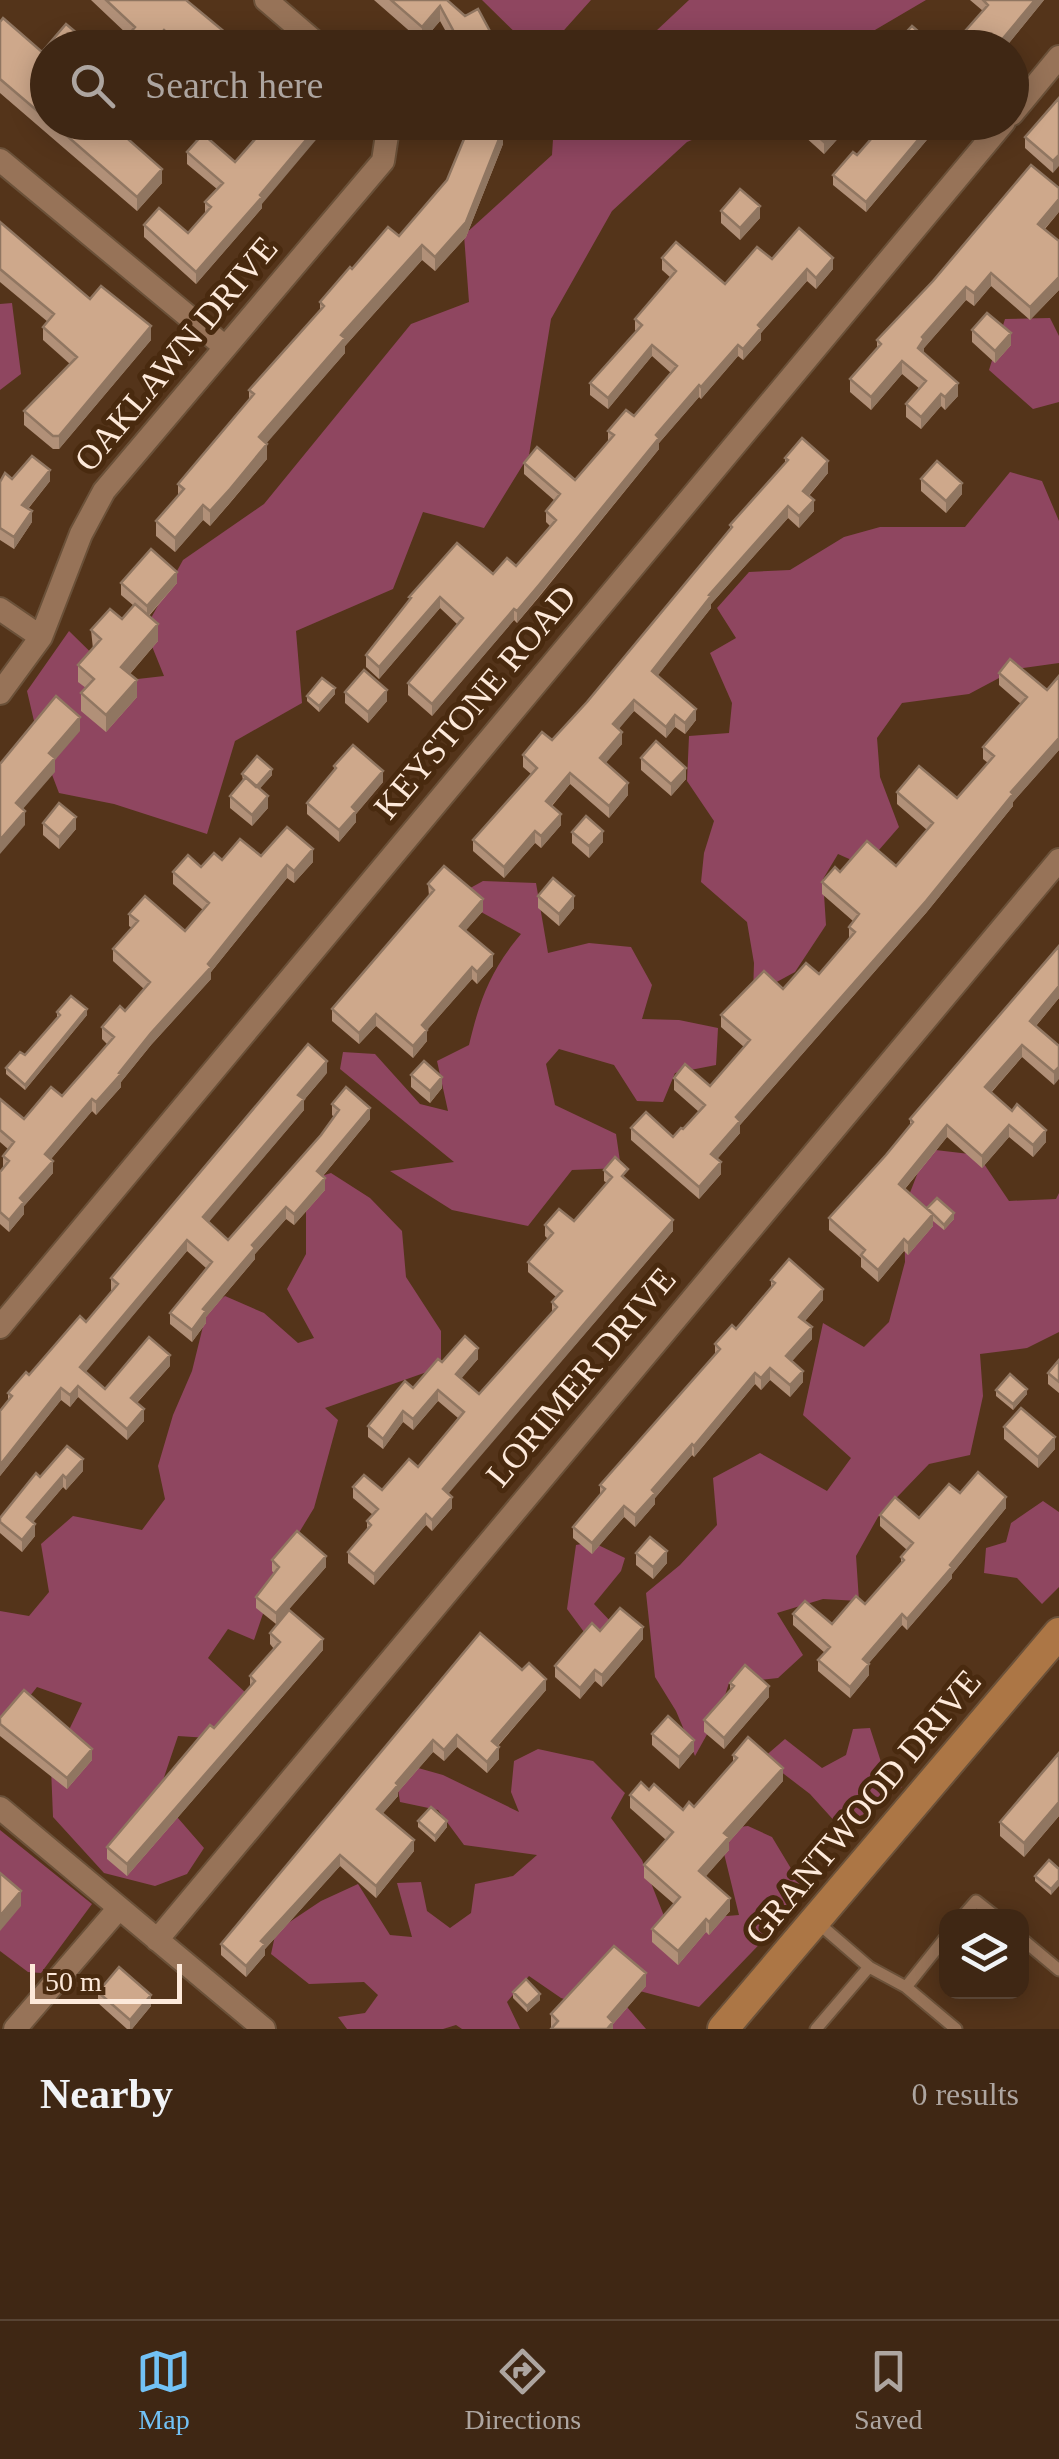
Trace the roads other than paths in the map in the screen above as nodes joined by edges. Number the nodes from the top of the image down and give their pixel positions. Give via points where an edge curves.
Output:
1 (266, 0) edge
2 (301, 30) edge
3 (1059, 57) edge
4 (1029, 93) edge
5 (386, 140) edge
6 (989, 140) edge
7 (0, 160) edge
8 (225, 348) junction
9 (0, 609) edge
10 (41, 637) junction
11 (0, 693) edge
12 (1059, 860) edge
13 (0, 1327) edge
14 (1059, 1633) edge
15 (0, 1808) edge
16 (119, 1908) junction
17 (815, 1921) junction
18 (157, 1940) junction
19 (1029, 1944) edge
20 (939, 1946) edge
21 (869, 1966) junction
22 (1059, 1970) edge
23 (906, 1986) junction
24 (15, 2029) edge
25 (264, 2029) edge
26 (723, 2029) edge
27 (816, 2029) edge
28 (956, 2029) edge

1 - 2 street
3 - 4 street
5 - 8 street, OAKLAWN DRIVE via 383,162
6 - 13 street, KEYSTONE ROAD
7 - 8 street
8 - 10 street, OAKLAWN DRIVE via 104,491
9 - 10 street
10 - 11 street, OAKLAWN DRIVE
12 - 18 street, LORIMER DRIVE
14 - 17 street, GRANTWOOD DRIVE
15 - 16 street
16 - 18 street
16 - 24 street
17 - 21 lane
17 - 26 street, GRANTWOOD DRIVE
18 - 25 street
19 - 22 lane
20 - 23 lane
21 - 23 lane
21 - 27 lane
23 - 28 lane

